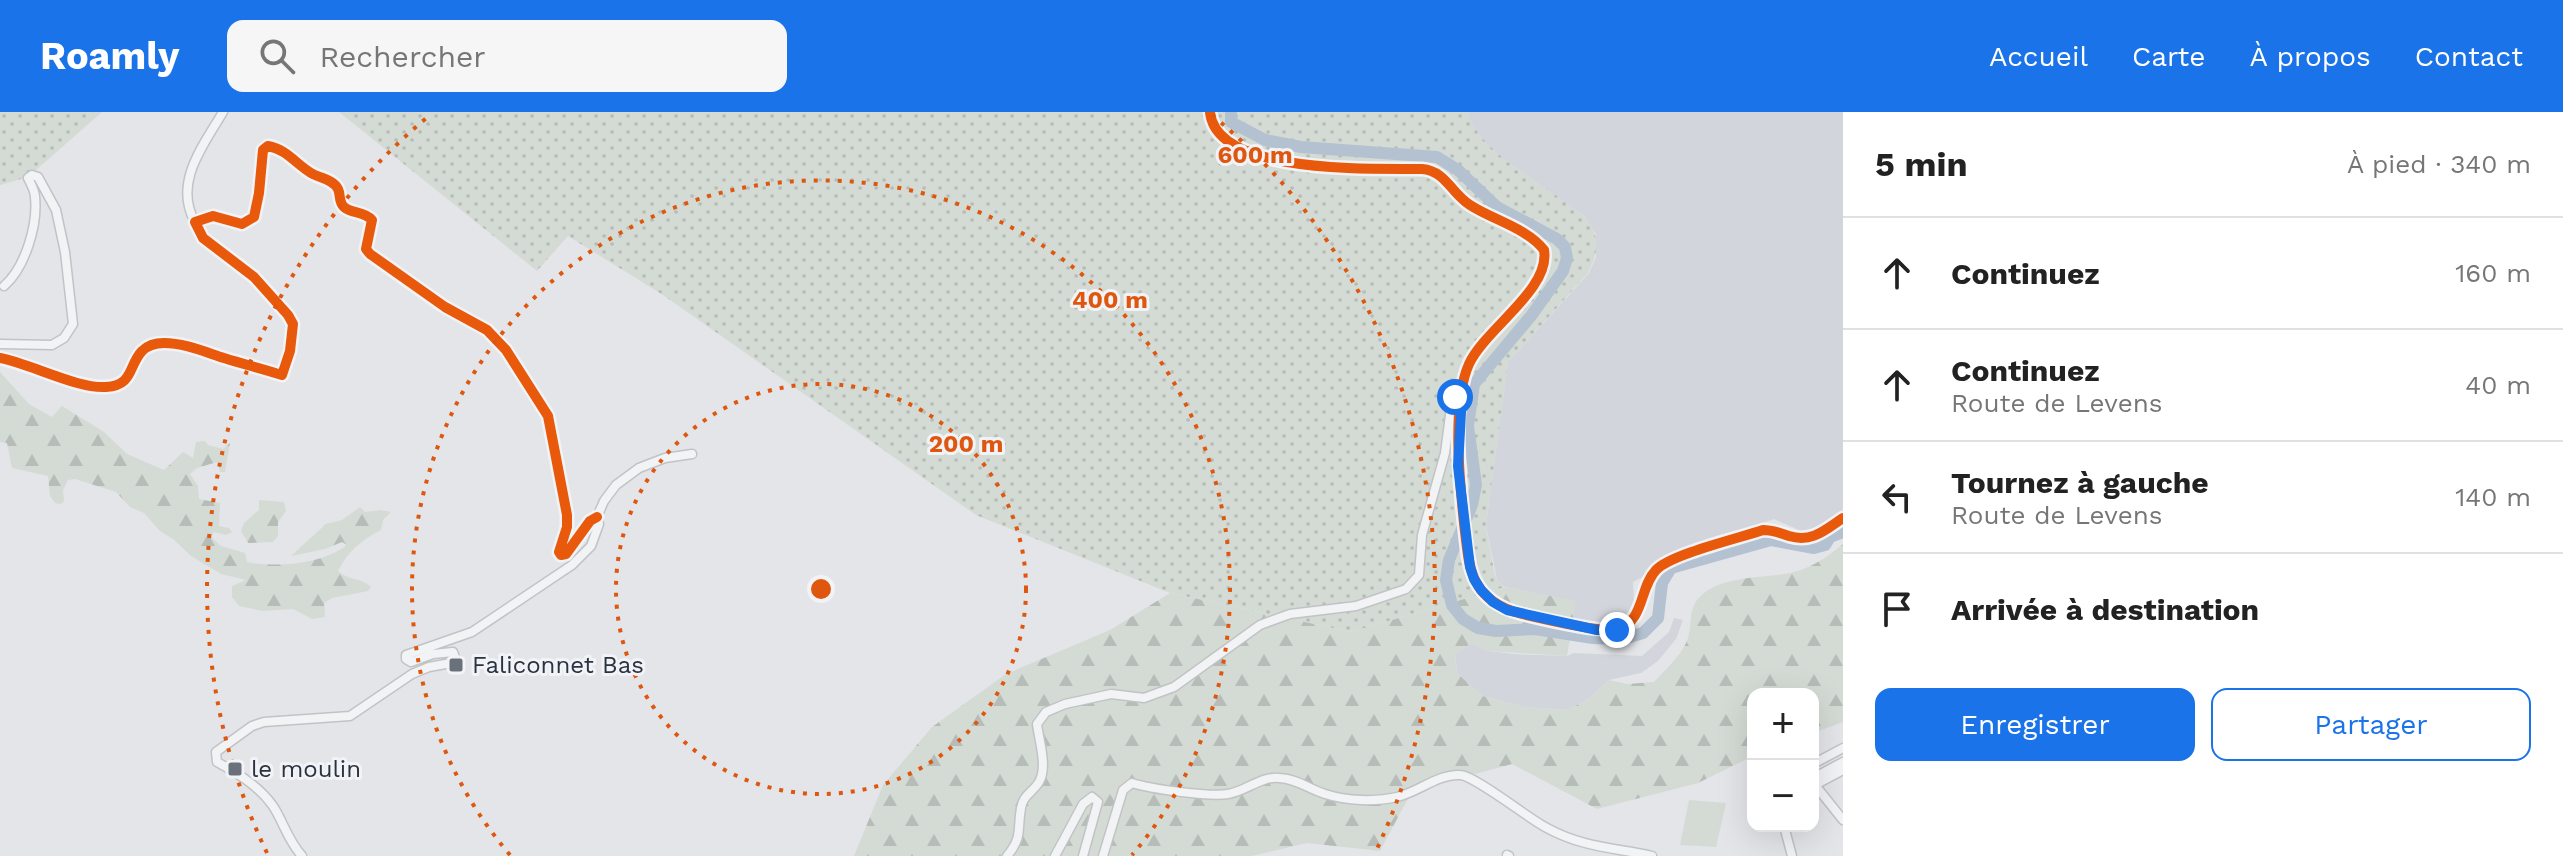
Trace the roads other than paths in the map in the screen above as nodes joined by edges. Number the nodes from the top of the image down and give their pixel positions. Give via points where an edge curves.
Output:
1 (223, 112) edge
2 (1210, 112) edge
3 (195, 222) junction
4 (4, 286) dead end
5 (0, 344) edge
6 (0, 358) edge
7 (1462, 395) junction
8 (692, 454) dead end
9 (597, 517) junction
10 (1843, 518) edge
11 (1843, 748) edge
12 (1819, 761) edge
13 (1843, 762) edge
14 (1843, 770) edge
15 (1819, 773) edge
16 (1819, 783) edge
17 (1819, 790) edge
18 (1843, 820) edge
19 (1786, 832) edge
20 (1616, 851) junction
21 (1645, 855) edge
22 (302, 856) edge
23 (1007, 856) edge
24 (1055, 856) edge
25 (1083, 856) edge
26 (1103, 856) edge
27 (1628, 856) edge
28 (1792, 856) edge

1 - 3 street via 186,189
2 - 7 street via 1224,139 1257,154 1311,166 1436,171 1469,205 1542,246 1545,260 1538,277 1480,346
3 - 6 street via 203,238 254,277 288,315 293,324 282,375 161,343 144,349 128,378 116,386 88,385
3 - 9 street via 213,216 242,224 254,217 263,150 268,146 333,183 346,209 372,220 366,249 445,307 487,330 548,416 567,515 561,555
4 - 5 street via 20,269 32,232 32,175 56,210 73,324 52,345
7 - 10 street via 1458,466 1467,548 1474,579 1507,610 1617,630 1637,614 1656,569 1671,560 1763,530 1813,538
7 - 23 street via 1452,400 1414,583 1356,606 1290,614 1260,625 1158,694 1133,699 1111,694 1046,712 1037,724 1043,765 1039,782 1026,794 1018,844
8 - 9 street via 639,468 616,485
9 - 22 street via 591,546 572,565 472,632 406,655 411,662 453,652 456,660 412,674 350,716 264,722 216,752 217,762 257,788 273,806
11 - 12 street
13 - 15 street
14 - 16 street
17 - 18 street
19 - 28 street
20 - 21 street
20 - 26 street via 1568,838 1524,815 1470,776 1456,775 1397,797 1357,801 1326,795 1292,779 1263,779 1228,794 1132,783 1123,790
20 - 27 street
24 - 25 street via 1092,797 1098,802

